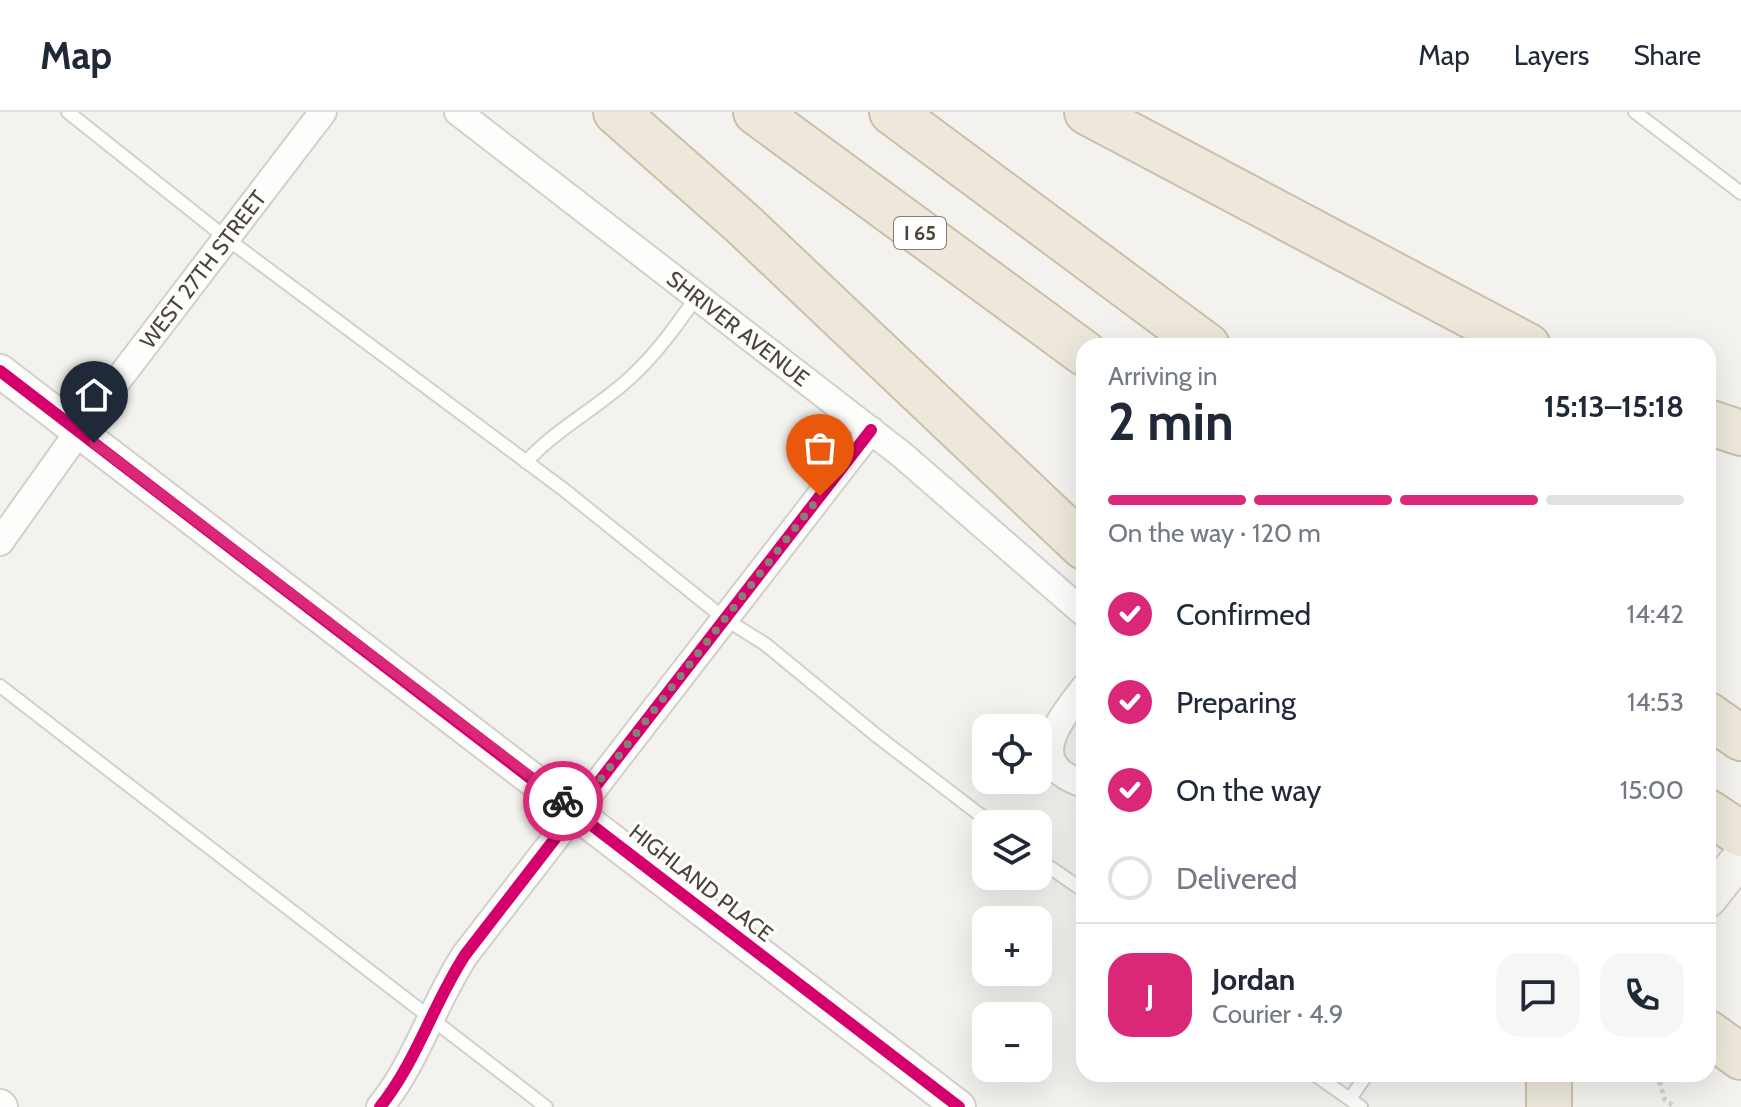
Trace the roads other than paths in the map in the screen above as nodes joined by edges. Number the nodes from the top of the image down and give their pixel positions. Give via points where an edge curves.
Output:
1 (68, 112) edge
2 (323, 112) edge
3 (458, 112) edge
4 (616, 112) edge
5 (756, 112) edge
6 (892, 112) edge
7 (1087, 112) edge
8 (1635, 112) edge
9 (1741, 193) edge
10 (226, 238) junction
11 (697, 296) junction
12 (1196, 338) edge
13 (1513, 338) edge
14 (1076, 347) edge
15 (0, 371) edge
16 (1716, 425) edge
17 (871, 430) junction
18 (79, 431) junction
19 (1741, 433) edge
20 (526, 462) junction
21 (1076, 539) edge
22 (0, 542) edge
23 (1076, 605) edge
24 (725, 619) junction
25 (0, 686) edge
26 (1076, 699) edge
27 (1076, 781) edge
28 (974, 810) edge
29 (576, 811) junction
30 (1716, 817) edge
31 (1741, 834) edge
32 (1741, 857) edge
33 (1052, 869) edge
34 (1076, 885) edge
35 (1716, 889) edge
36 (433, 1019) junction
37 (1716, 1039) edge
38 (1741, 1057) edge
39 (1326, 1082) edge
40 (1362, 1082) edge
41 (1549, 1082) edge
42 (1569, 1082) edge
43 (1350, 1099) junction
44 (380, 1107) edge
45 (546, 1107) edge
46 (959, 1107) edge
47 (1361, 1107) edge
48 (1550, 1107) edge

1 - 10 lane
2 - 10 street, WEST 27TH STREET
3 - 11 street, SHRIVER AVENUE
4 - 21 highway via 743,224
5 - 14 highway, I 65
6 - 12 highway
7 - 13 highway
8 - 9 lane
10 - 18 street, WEST 27TH STREET
10 - 20 lane
11 - 17 street, SHRIVER AVENUE
11 - 20 lane via 666,341 630,378
15 - 18 street, HIGHLAND PLACE
16 - 19 highway
17 - 23 street, SHRIVER AVENUE
17 - 24 street
18 - 22 street, WEST 27TH STREET
18 - 29 street, HIGHLAND PLACE
20 - 24 lane
24 - 28 lane via 765,644
24 - 29 street
25 - 36 lane
26 - 27 street via 1058,723 1049,752 1054,766
29 - 36 street via 465,955
29 - 46 street, HIGHLAND PLACE
30 - 31 highway
32 - 35 main road
33 - 34 lane
36 - 44 street
36 - 45 lane
37 - 38 highway
39 - 43 lane
40 - 43 lane
41 - 48 highway
42 - 48 main road
43 - 47 lane

